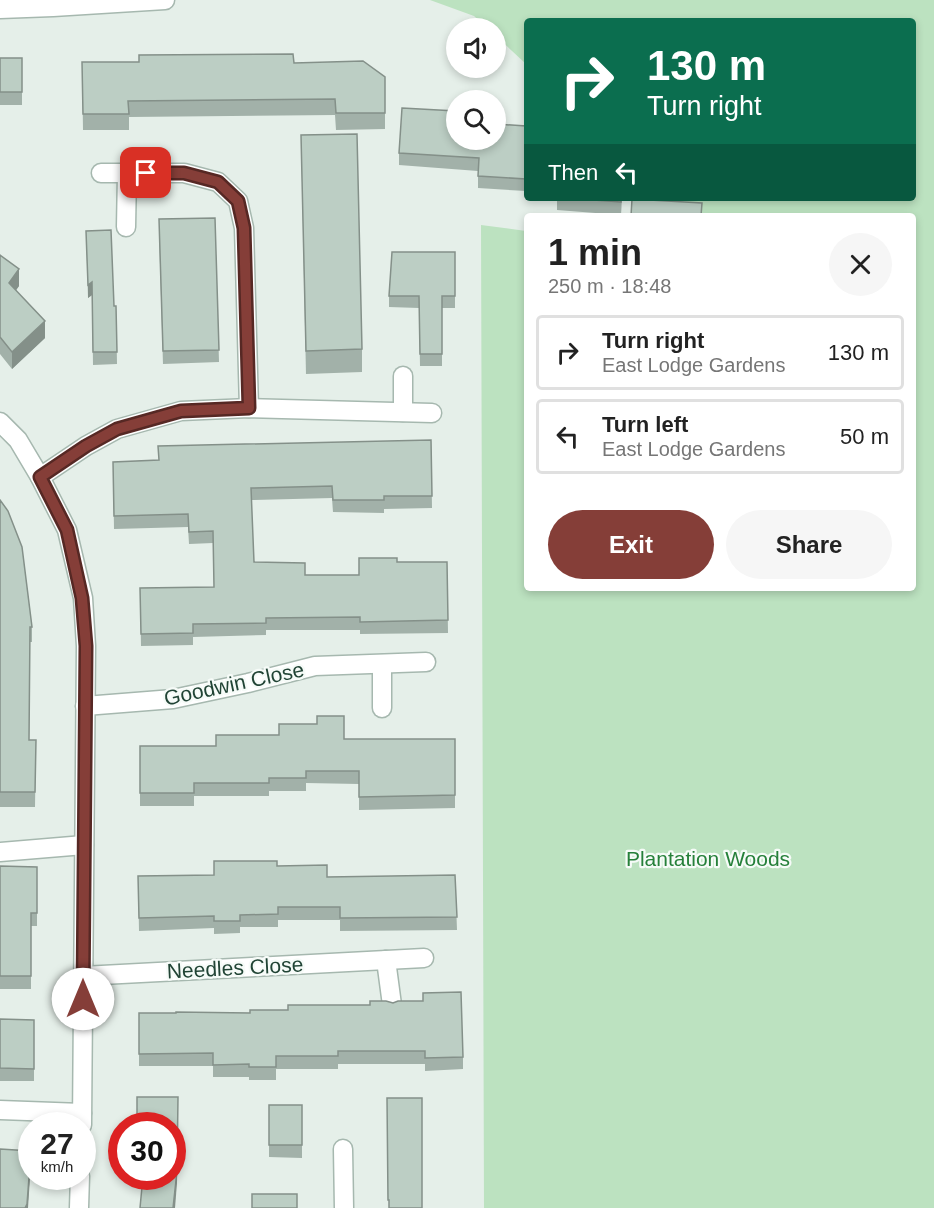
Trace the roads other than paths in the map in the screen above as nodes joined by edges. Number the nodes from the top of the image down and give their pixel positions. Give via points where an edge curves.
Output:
1 (165, 0) edge
2 (0, 9) edge
3 (101, 173) dead end
4 (127, 174) junction
5 (126, 227) dead end
6 (403, 376) dead end
7 (249, 408) junction
8 (403, 412) junction
9 (432, 413) dead end
10 (0, 422) edge
11 (40, 477) junction
12 (426, 662) dead end
13 (382, 664) junction
14 (86, 706) junction
15 (382, 708) dead end
16 (84, 845) junction
17 (0, 852) edge
18 (424, 958) dead end
19 (386, 960) junction
20 (83, 976) junction
21 (392, 1005) edge
22 (0, 1110) edge
23 (18, 1112) edge
24 (82, 1112) edge
25 (343, 1149) dead end
26 (80, 1190) edge
27 (80, 1208) edge
28 (344, 1208) edge

1 - 2 street
3 - 4 street
4 - 5 street
4 - 7 street via 184,173 218,182 238,201 244,228
6 - 8 street
7 - 8 street
7 - 11 street via 181,411 117,429
8 - 9 street
10 - 11 street via 18,440
11 - 14 street via 67,530 82,598
12 - 13 street, Goodwin Close
13 - 14 street, Goodwin Close via 315,666 173,699
13 - 15 street
14 - 16 street
16 - 17 street
16 - 20 street
18 - 19 street, Needles Close
19 - 20 street, Needles Close
19 - 21 street
20 - 24 street
22 - 23 street
25 - 28 street
26 - 27 street

